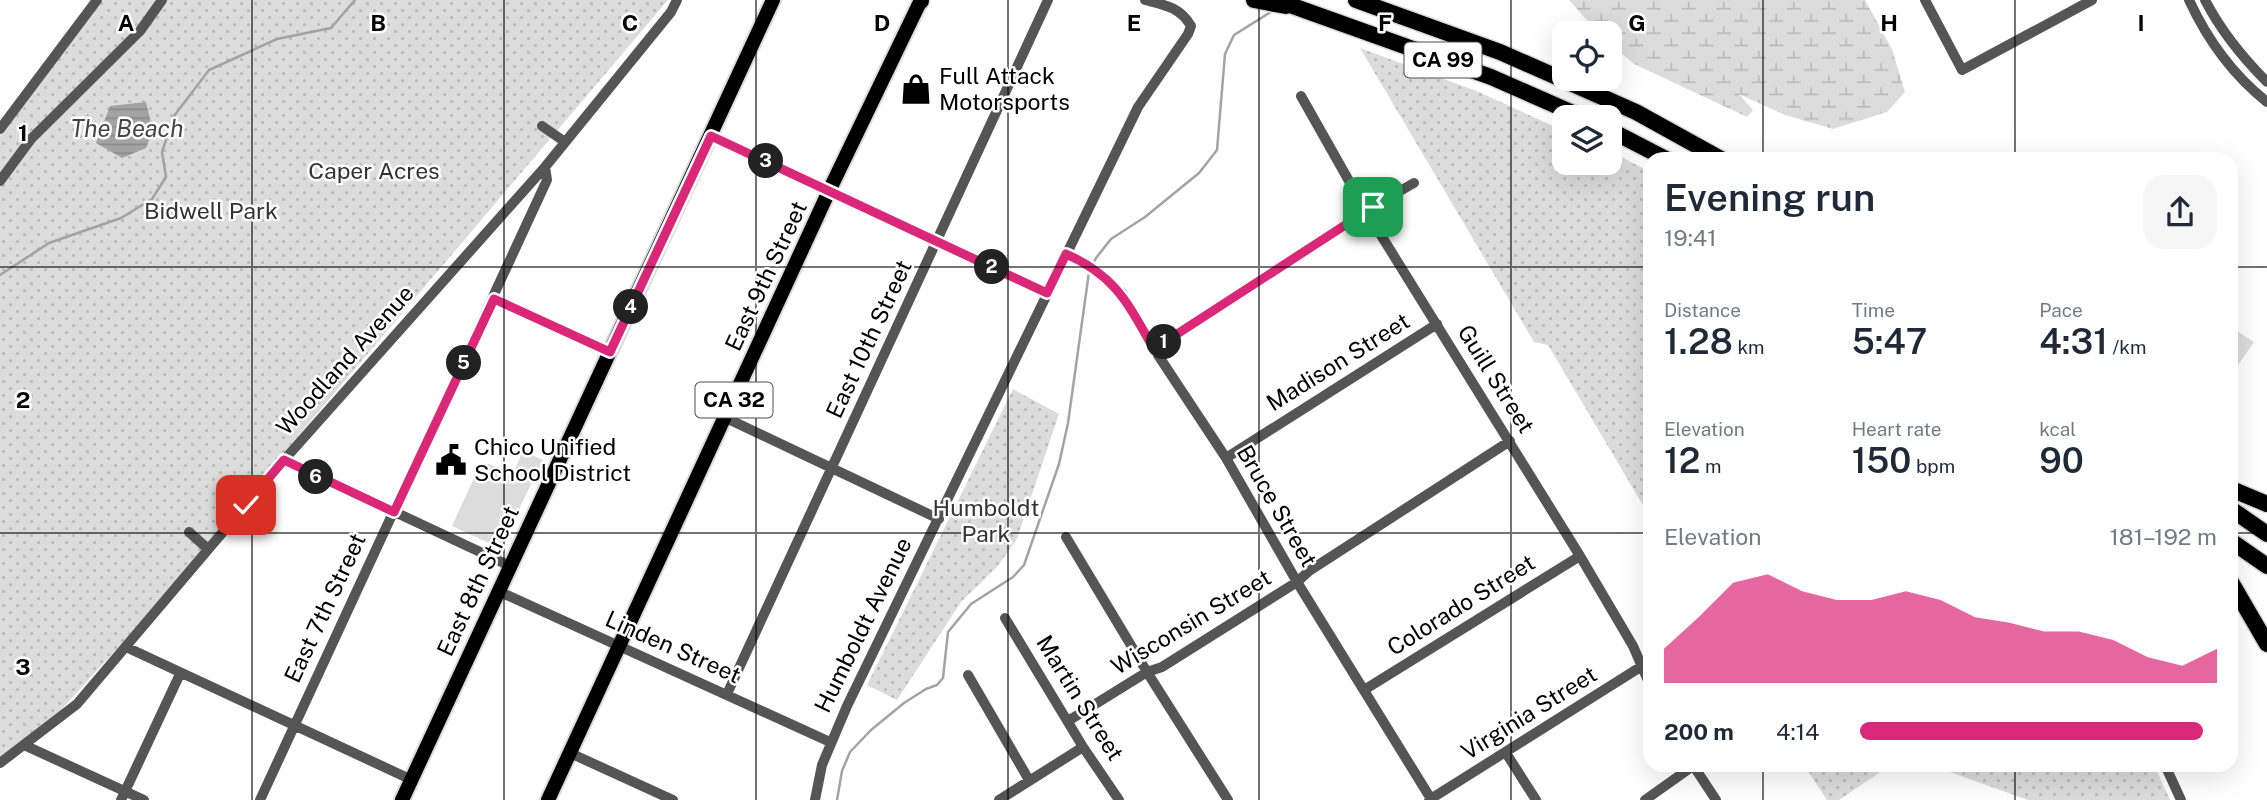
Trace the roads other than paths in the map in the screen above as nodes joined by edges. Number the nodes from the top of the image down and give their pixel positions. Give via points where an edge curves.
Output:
1 (97, 0) edge
2 (162, 0) edge
3 (677, 0) edge
4 (773, 0) edge
5 (921, 0) edge
6 (1048, 0) edge
7 (1145, 0) edge
8 (1276, 0) edge
9 (1356, 0) edge
10 (1925, 0) edge
11 (2092, 0) edge
12 (2189, 0) edge
13 (2205, 0) edge
14 (1256, 1) edge
15 (1301, 9) junction
16 (2267, 82) edge
17 (1301, 96) dead end
18 (2267, 102) edge
19 (1555, 105) edge
20 (542, 126) dead end
21 (0, 129) edge
22 (711, 136) junction
23 (1622, 136) edge
24 (565, 142) junction
25 (1652, 152) edge
26 (1708, 152) edge
27 (545, 167) junction
28 (0, 181) edge
29 (1414, 183) dead end
30 (829, 191) junction
31 (1366, 211) junction
32 (937, 241) junction
33 (1071, 256) junction
34 (1047, 293) junction
35 (494, 299) junction
36 (1437, 324) junction
37 (1154, 349) junction
38 (610, 352) junction
39 (726, 418) junction
40 (1510, 441) junction
41 (1226, 458) junction
42 (284, 460) junction
43 (833, 469) junction
44 (2238, 492) edge
45 (2267, 504) edge
46 (394, 512) junction
47 (2238, 514) edge
48 (939, 519) junction
49 (189, 532) dead end
50 (2267, 534) edge
51 (1066, 537) dead end
52 (2238, 546) edge
53 (208, 549) junction
54 (1580, 556) junction
55 (510, 566) junction
56 (2267, 566) edge
57 (1297, 582) junction
58 (498, 591) junction
59 (2238, 594) edge
60 (1005, 618) dead end
61 (2267, 644) edge
62 (619, 646) junction
63 (126, 648) junction
64 (1643, 661) edge
65 (1643, 665) edge
66 (1147, 672) junction
67 (180, 674) junction
68 (968, 675) dead end
69 (1364, 690) junction
70 (727, 694) junction
71 (1068, 721) junction
72 (294, 724) junction
73 (830, 742) junction
74 (24, 745) junction
75 (1083, 747) junction
76 (570, 753) junction
77 (1506, 753) junction
78 (0, 763) edge
79 (1683, 772) edge
80 (1698, 772) edge
81 (2168, 772) edge
82 (412, 780) junction
83 (1029, 780) junction
84 (123, 796) edge
85 (1223, 798) edge
86 (1430, 799) edge
87 (144, 800) edge
88 (260, 800) edge
89 (402, 800) edge
90 (548, 800) edge
91 (673, 800) edge
92 (816, 800) edge
93 (999, 800) edge
94 (1119, 800) edge
95 (1536, 800) edge
96 (1645, 800) edge
97 (1716, 800) edge
98 (2181, 800) edge

1 - 21 street
2 - 28 street via 140,31 31,139
3 - 24 street, Woodland Avenue
4 - 22 main road, East 8th Street
5 - 30 main road, East 9th Street / CA 32
6 - 32 street, East 10th Street
7 - 33 street, Humboldt Avenue via 1178,10 1191,26 1138,107
8 - 15 highway, CA 99
9 - 26 highway, CA 99 via 1500,52 1636,112
10 - 11 street via 1962,70
12 - 18 street via 2233,70
13 - 16 street via 2224,34
14 - 15 highway
15 - 19 highway, CA 99 via 1491,77
17 - 31 street, Guill Street
20 - 24 street
22 - 30 street
22 - 38 main road, East 8th Street
23 - 25 highway
24 - 27 street, Woodland Avenue
27 - 35 street, East 7th Street via 547,180
27 - 42 street, Woodland Avenue
29 - 31 street
30 - 32 street
30 - 39 main road, East 9th Street / CA 32
31 - 36 street, Guill Street
31 - 37 street
32 - 34 street
32 - 43 street, East 10th Street
33 - 34 street, Humboldt Avenue
33 - 37 street, Bruce Street via 1122,293
34 - 48 street, Humboldt Avenue
35 - 38 street
35 - 46 street, East 7th Street
36 - 40 street, Guill Street
36 - 41 street, Madison Street
37 - 41 street, Bruce Street
38 - 55 main road, East 8th Street
39 - 43 street
39 - 62 main road, East 9th Street / CA 32
40 - 54 street, Guill Street
40 - 57 street, Wisconsin Street
41 - 57 street, Bruce Street
42 - 46 street
42 - 53 street, Woodland Avenue
43 - 48 street
43 - 70 street, East 10th Street
44 - 45 highway
46 - 55 street
46 - 72 street, East 7th Street
47 - 50 highway
48 - 73 street, Humboldt Avenue
49 - 53 street
51 - 66 street
52 - 56 highway
53 - 63 street, Woodland Avenue
54 - 64 street, Guill Street
54 - 69 street, Colorado Street
55 - 58 main road, East 8th Street
57 - 66 street, Wisconsin Street
57 - 69 street, Bruce Street
58 - 62 street, Linden Street
58 - 82 main road, East 8th Street
59 - 61 highway
60 - 71 street, Martin Street
62 - 70 street, Linden Street
62 - 76 main road, East 9th Street / CA 32
63 - 67 street
63 - 74 street, Woodland Avenue via 77,704
65 - 77 street, Virginia Street
66 - 71 street, Wisconsin Street
66 - 85 street
67 - 72 street
67 - 84 street
68 - 83 street
69 - 86 street, Bruce Street
70 - 73 street, Linden Street
71 - 75 street, Martin Street
72 - 82 street
72 - 88 street, East 7th Street
73 - 92 street, Humboldt Avenue
74 - 78 street, Woodland Avenue
74 - 84 street
75 - 83 street
75 - 94 street, Martin Street
76 - 90 main road, East 9th Street / CA 32
76 - 91 street
77 - 86 street, Virginia Street
77 - 95 street
79 - 96 street
80 - 97 street
81 - 98 street
82 - 89 main road, East 8th Street
83 - 93 street
84 - 87 street

